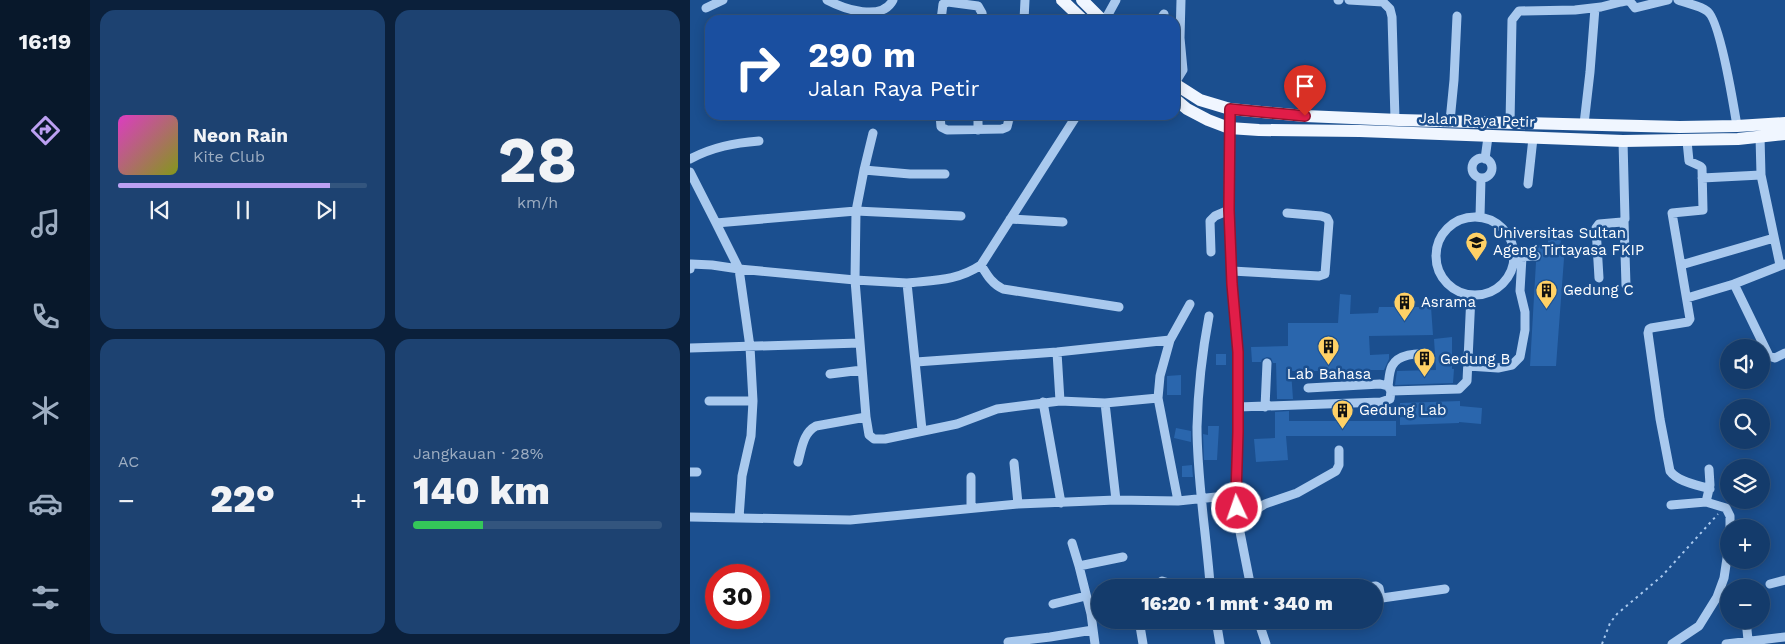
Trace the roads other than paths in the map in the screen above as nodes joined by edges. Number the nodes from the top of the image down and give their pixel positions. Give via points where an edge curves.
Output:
1 (723, 0) edge
2 (827, 0) edge
3 (893, 0) edge
4 (1025, 0) edge
5 (1062, 0) edge
6 (1082, 0) edge
7 (1116, 0) edge
8 (1181, 0) edge
9 (1349, 0) edge
10 (1668, 0) edge
11 (1678, 0) edge
12 (1621, 1) edge
13 (706, 8) dead end
14 (1595, 8) junction
15 (942, 15) edge
16 (982, 15) edge
17 (1024, 15) edge
18 (1078, 15) edge
19 (1098, 15) edge
20 (1106, 15) edge
21 (1457, 16) dead end
22 (1180, 38) edge
23 (1180, 38) edge
24 (1180, 75) edge
25 (1180, 87) edge
26 (1180, 104) edge
27 (1230, 109) junction
28 (1395, 119) junction
29 (940, 120) edge
30 (978, 120) edge
31 (1010, 120) edge
32 (1074, 120) edge
33 (1450, 121) junction
34 (1510, 123) junction
35 (1785, 123) edge
36 (1584, 124) junction
37 (1737, 126) junction
38 (1229, 128) junction
39 (978, 130) junction
40 (873, 133) dead end
41 (1785, 134) edge
42 (1760, 136) junction
43 (1488, 137) junction
44 (1534, 138) junction
45 (759, 141) dead end
46 (1623, 141) junction
47 (1687, 141) junction
48 (690, 159) edge
49 (1485, 159) junction
50 (864, 170) junction
51 (690, 172) edge
52 (945, 174) dead end
53 (1761, 175) junction
54 (1481, 178) junction
55 (1702, 178) junction
56 (1528, 184) dead end
57 (1229, 210) junction
58 (856, 211) junction
59 (1287, 213) dead end
60 (961, 216) dead end
61 (1480, 217) junction
62 (1010, 219) junction
63 (1624, 221) junction
64 (1063, 222) dead end
65 (716, 223) junction
66 (1774, 238) junction
67 (1211, 252) dead end
68 (1536, 256) dead end
69 (1518, 257) junction
70 (690, 264) edge
71 (1681, 264) junction
72 (981, 265) junction
73 (1783, 265) edge
74 (690, 269) edge
75 (739, 269) junction
76 (1232, 270) junction
77 (1599, 278) dead end
78 (855, 280) junction
79 (908, 283) junction
80 (1734, 284) junction
81 (1626, 285) dead end
82 (1471, 295) junction
83 (1687, 298) junction
84 (1190, 304) dead end
85 (1119, 307) dead end
86 (1209, 316) dead end
87 (1170, 340) junction
88 (860, 343) junction
89 (750, 347) junction
90 (690, 348) edge
91 (1057, 352) junction
92 (1785, 353) edge
93 (1428, 354) dead end
94 (916, 362) junction
95 (1267, 363) dead end
96 (1468, 366) junction
97 (862, 370) junction
98 (830, 374) dead end
99 (1308, 388) dead end
100 (1390, 389) junction
101 (1158, 398) junction
102 (753, 400) junction
103 (709, 401) dead end
104 (1060, 401) junction
105 (1043, 402) junction
106 (1105, 403) junction
107 (1238, 407) junction
108 (1265, 407) junction
109 (866, 417) junction
110 (922, 430) junction
111 (1339, 450) dead end
112 (798, 462) dead end
113 (1014, 463) dead end
114 (1708, 469) dead end
115 (971, 477) dead end
116 (1710, 489) junction
117 (1236, 495) junction
118 (1202, 499) junction
119 (1116, 500) junction
120 (1178, 501) junction
121 (1706, 502) junction
122 (1061, 503) junction
123 (1018, 504) junction
124 (1671, 505) dead end
125 (971, 508) junction
126 (690, 517) edge
127 (740, 518) junction
128 (1730, 519) edge
129 (1239, 520) junction
130 (1072, 543) dead end
131 (1123, 557) dead end
132 (1079, 566) junction
133 (1725, 569) edge
134 (1210, 579) edge
135 (1249, 579) edge
136 (1785, 580) edge
137 (1770, 584) dead end
138 (1445, 589) dead end
139 (1086, 596) junction
140 (1383, 597) edge
141 (1052, 604) dead end
142 (1091, 606) edge
143 (1140, 629) edge
144 (1218, 629) edge
145 (1261, 629) edge
146 (1747, 629) edge
147 (1093, 630) joint
148 (1785, 637) edge
149 (1748, 640) junction
150 (1008, 642) dead end
151 (1095, 644) edge
152 (1143, 644) edge
153 (1220, 644) edge
154 (1266, 644) edge
155 (1672, 644) edge
156 (1726, 644) edge

1 - 13 street
2 - 3 street via 873,13 884,10
4 - 17 street
5 - 18 main road
6 - 19 main road
7 - 20 street
8 - 22 street
9 - 28 street via 1383,2 1390,9
10 - 12 street via 1635,8 1629,0
11 - 37 street via 1707,10 1712,17
12 - 14 street
14 - 34 street via 1519,11 1515,14 1512,20
14 - 36 street
15 - 16 street via 943,4 948,2 978,6
21 - 33 street
23 - 24 street via 1183,70
25 - 27 main road, Jalan Raya Petir via 1200,100
26 - 38 main road, Jalan Raya Petir
27 - 28 main road, Jalan Raya Petir
27 - 38 street
28 - 33 main road, Jalan Raya Petir
29 - 39 street via 943,130
30 - 39 street
31 - 39 street via 1004,128
32 - 62 street
33 - 34 main road, Jalan Raya Petir
34 - 36 main road, Jalan Raya Petir
35 - 37 main road, Jalan Raya Petir
36 - 37 main road, Jalan Raya Petir
38 - 43 main road, Jalan Raya Petir
38 - 57 street
40 - 50 street
41 - 42 main road, Jalan Raya Petir
42 - 47 main road, Jalan Raya Petir
42 - 53 street
43 - 44 main road, Jalan Raya Petir
43 - 49 street
44 - 46 main road, Jalan Raya Petir
44 - 56 street
45 - 48 street via 707,150
46 - 47 main road, Jalan Raya Petir
46 - 63 street
47 - 55 street via 1689,161 1700,166
49 - 54 street via 1492,170 1487,177
49 - 54 street via 1474,161 1472,168 1474,175
50 - 52 street
50 - 58 street
51 - 65 street
53 - 55 street
53 - 66 street
54 - 61 street
55 - 71 street via 1703,210 1672,213
57 - 67 street via 1210,221
57 - 76 street
58 - 60 street
58 - 65 street
58 - 78 street
59 - 76 street via 1327,218 1325,274
61 - 69 street via 1493,221 1504,230
61 - 82 street via 1452,224 1436,247 1436,262 1441,276 1457,291
62 - 64 street
62 - 72 street
63 - 77 street via 1596,226
63 - 81 street
65 - 75 street
66 - 71 street
66 - 73 street
68 - 69 street
69 - 82 street via 1499,286 1486,293
69 - 96 street via 1525,312 1520,357 1512,365 1498,368
70 - 74 street
70 - 75 street
71 - 83 street
72 - 79 street via 953,279
72 - 85 street via 1003,290
73 - 80 street
75 - 78 street
75 - 89 street
76 - 107 street
78 - 79 street
78 - 88 street
79 - 94 street
80 - 83 street
80 - 92 street via 1769,356 1775,358
82 - 96 street
83 - 116 street via 1690,321 1649,329 1650,350 1670,471 1680,479
84 - 87 street
86 - 118 street via 1201,356 1197,427
87 - 91 street
87 - 101 street
88 - 89 street
88 - 97 street
89 - 90 street
89 - 102 street
91 - 94 street
91 - 104 street
93 - 100 street via 1417,353 1395,362 1391,367
94 - 110 street
95 - 108 street
96 - 100 street via 1467,380 1458,388
97 - 98 street
97 - 109 street
99 - 100 street via 1380,384
100 - 108 street via 1390,399 1381,402
101 - 106 street
101 - 120 street
102 - 103 street
102 - 127 street via 751,436 742,476
104 - 105 street
104 - 106 street
105 - 110 street via 997,409 957,424
105 - 122 street
106 - 119 street
107 - 108 street
107 - 117 street
109 - 110 street via 869,435 878,440
109 - 112 street via 809,430
111 - 129 street via 1336,471 1297,493 1265,504
113 - 123 street
114 - 116 street
115 - 125 street
116 - 121 street
117 - 118 street
117 - 129 street
118 - 120 street
118 - 134 street
119 - 120 street
119 - 122 street
121 - 124 street
121 - 128 street via 1726,508
122 - 123 street
123 - 125 street
125 - 127 street via 850,520
126 - 127 street
129 - 135 street
130 - 132 street
131 - 132 street
132 - 139 street
133 - 155 street via 1713,603 1699,626
136 - 137 street
138 - 140 street
139 - 141 street
139 - 142 street
143 - 152 street
144 - 153 street
145 - 154 street
146 - 149 street
147 - 150 street
147 - 151 street
148 - 149 street
149 - 156 street

